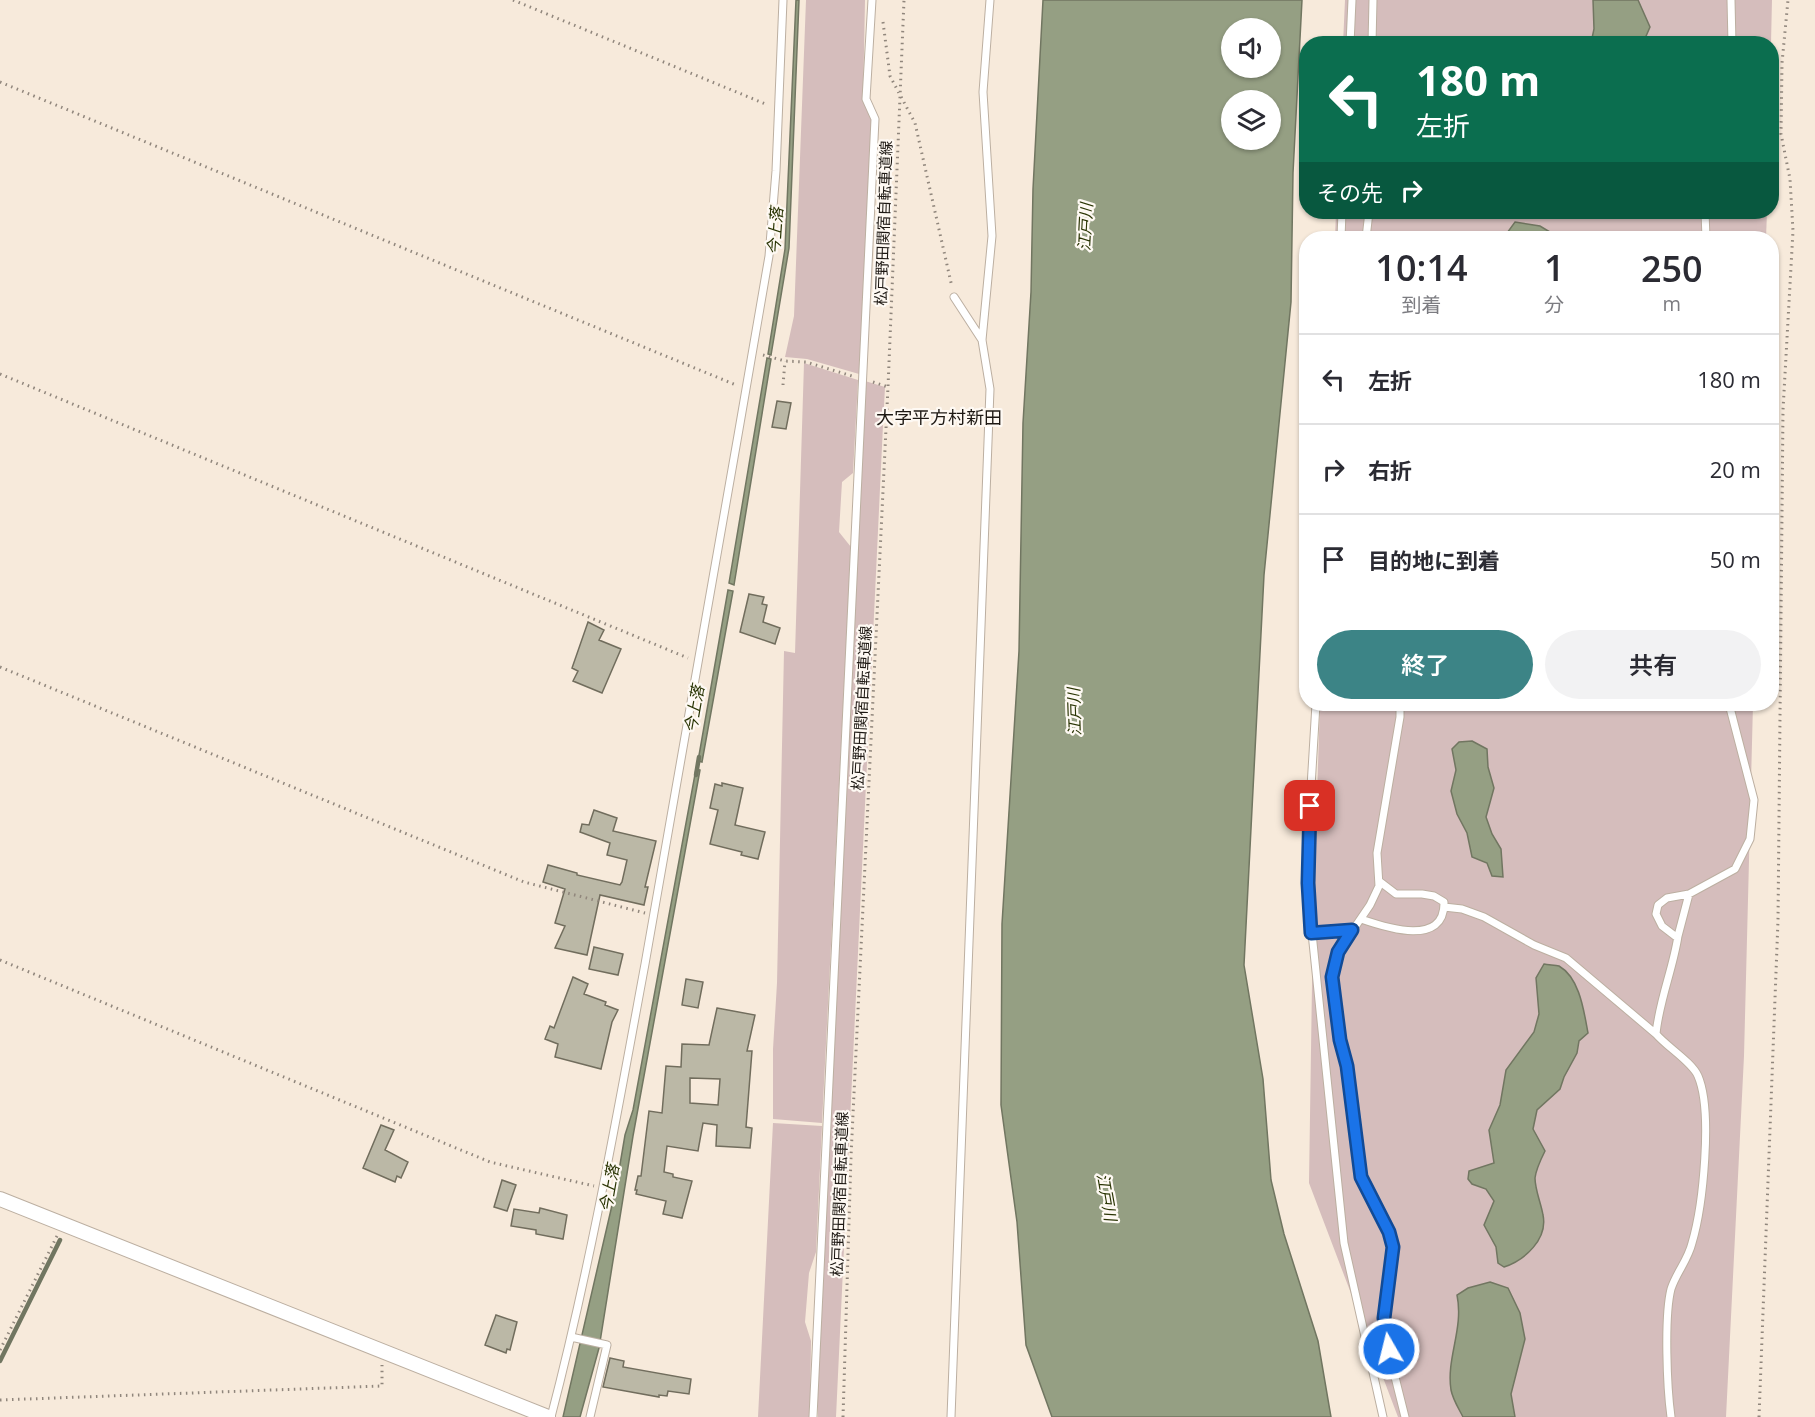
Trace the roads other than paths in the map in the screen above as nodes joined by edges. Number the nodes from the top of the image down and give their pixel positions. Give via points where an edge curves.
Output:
1 (783, 0) edge
2 (872, 0) edge
3 (990, 0) edge
4 (1352, 0) edge
5 (1373, 0) edge
6 (1731, 0) edge
7 (1350, 36) edge
8 (1372, 36) edge
9 (1732, 36) edge
10 (954, 297) road end
11 (982, 340) junction
12 (1316, 711) edge
13 (1400, 711) edge
14 (1731, 711) edge
15 (1379, 881) junction
16 (1689, 894) junction
17 (1444, 907) junction
18 (1361, 919) junction
19 (1352, 930) junction
20 (1311, 933) junction
21 (1678, 936) junction
22 (1656, 1034) junction
23 (0, 1199) edge
24 (573, 1338) junction
25 (549, 1417) edge
26 (590, 1417) edge
27 (813, 1417) edge
28 (951, 1417) edge
29 (1383, 1417) edge
30 (1405, 1417) edge
31 (1671, 1417) edge

1 - 24 lane via 772,229 654,915
2 - 27 lane via 866,99 875,119
3 - 11 lane via 983,92 992,236
4 - 7 lane
5 - 8 lane
6 - 9 lane
10 - 11 lane
11 - 28 lane via 990,389
12 - 20 lane via 1307,854
13 - 15 lane via 1377,853
14 - 16 lane via 1754,800 1750,839 1735,869
15 - 17 lane via 1396,894 1434,896 1444,902
15 - 18 lane
16 - 21 lane
16 - 21 lane via 1667,898 1656,915 1662,926
17 - 18 lane via 1445,913 1437,924 1417,932
17 - 22 lane via 1484,917 1566,958
18 - 19 lane
19 - 20 lane
19 - 30 lane via 1338,952 1332,977 1361,1177 1393,1247 1384,1318
20 - 29 lane via 1344,1243
21 - 22 lane
22 - 31 lane via 1697,1074 1705,1114 1697,1223 1671,1290
23 - 25 street
24 - 25 lane
24 - 26 lane via 607,1345

